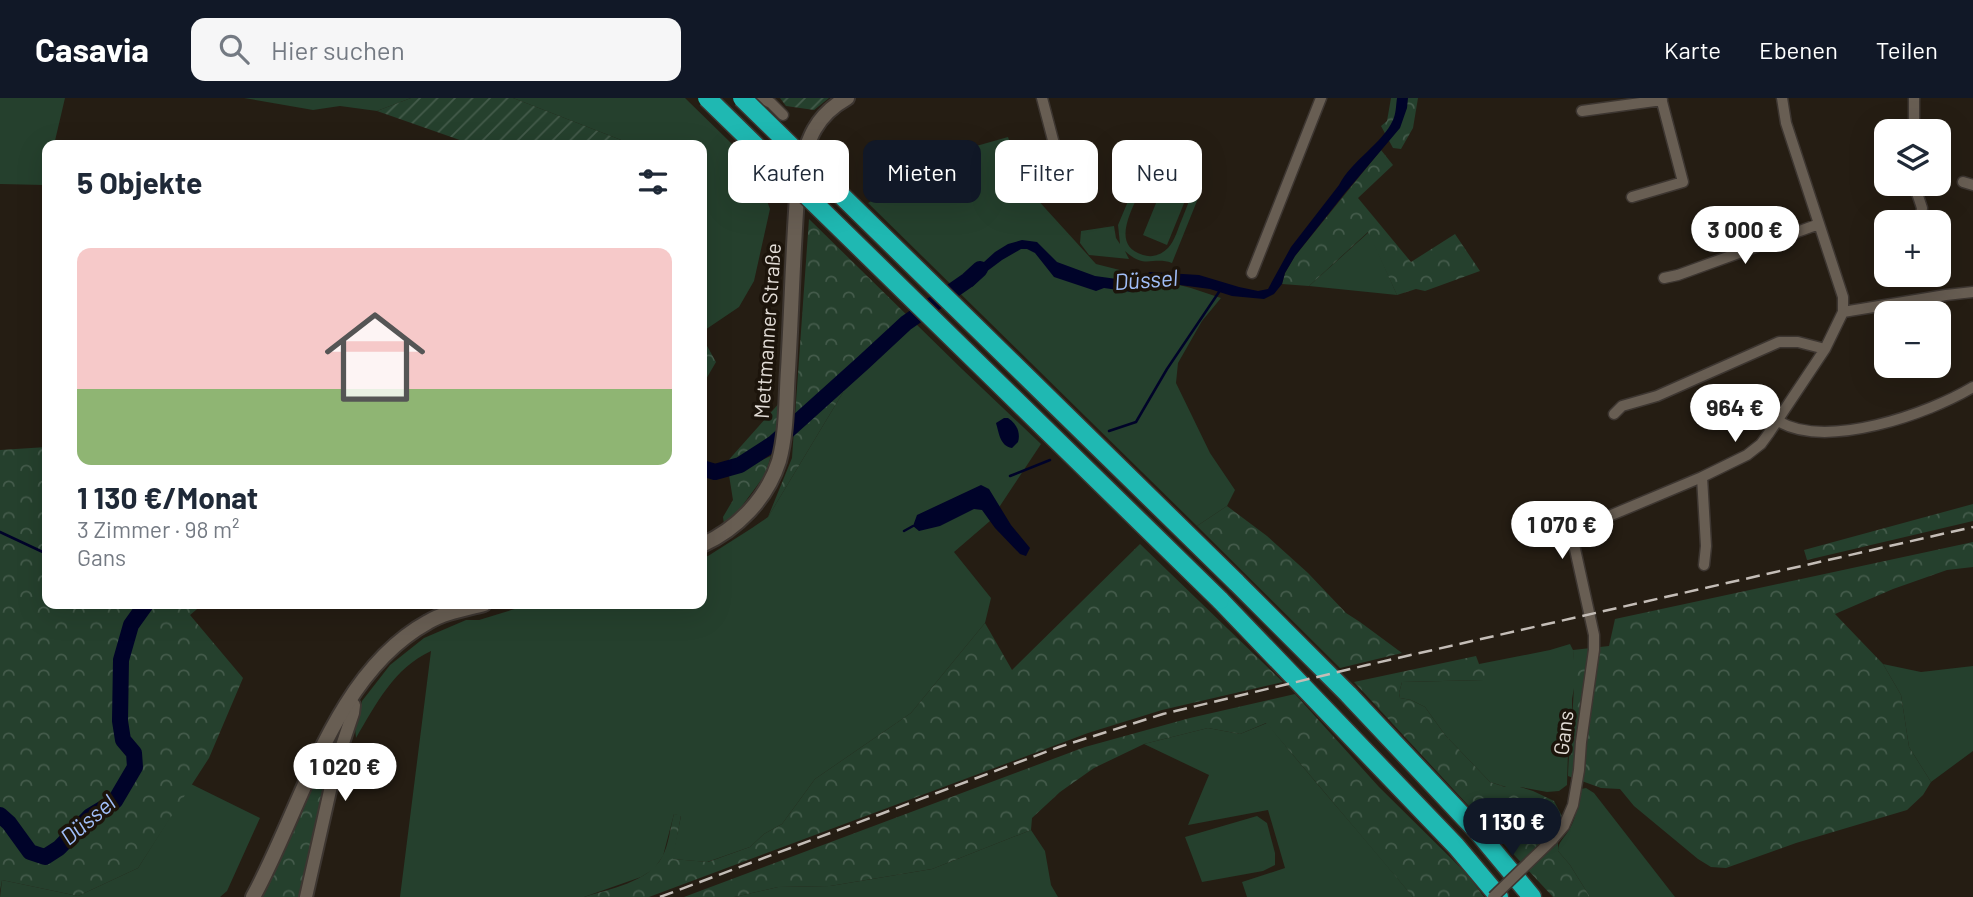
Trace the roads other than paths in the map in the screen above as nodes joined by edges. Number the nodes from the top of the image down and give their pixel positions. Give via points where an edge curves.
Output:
1 (707, 98) edge
2 (742, 98) edge
3 (761, 98) edge
4 (1042, 98) edge
5 (1321, 98) edge
6 (1782, 98) edge
7 (1914, 98) edge
8 (845, 99) edge
9 (1661, 99) edge
10 (1582, 111) dead end
11 (783, 115) dead end
12 (1914, 119) edge
13 (808, 140) edge
14 (1053, 140) edge
15 (1632, 197) dead end
16 (796, 203) edge
17 (1819, 224) junction
18 (1252, 273) dead end
19 (1664, 278) dead end
20 (1973, 292) edge
21 (1843, 312) junction
22 (1825, 349) junction
23 (1973, 387) edge
24 (1614, 414) dead end
25 (1778, 421) junction
26 (1702, 477) junction
27 (1571, 531) junction
28 (1542, 534) dead end
29 (707, 543) edge
30 (1704, 565) dead end
31 (463, 609) edge
32 (349, 701) junction
33 (253, 897) edge
34 (306, 897) edge
35 (1493, 897) edge
36 (1499, 897) edge
37 (1532, 897) edge

1 - 36 highway, bridge via 1220,600
2 - 37 highway, bridge via 1348,694 1468,821
3 - 11 street
4 - 14 street
5 - 18 street
6 - 17 street
7 - 12 street
8 - 13 main road, Mettmanner Straße via 817,124
9 - 10 street
9 - 15 street via 1683,181
16 - 29 main road, Mettmanner Straße via 781,451 756,504 739,522
17 - 19 street
17 - 21 street via 1843,297
20 - 21 street
21 - 22 street
22 - 24 street via 1798,341 1779,342 1657,396 1622,406
22 - 25 street
23 - 25 street via 1915,414 1872,426 1809,432
25 - 26 street via 1747,455
26 - 27 street
26 - 30 street
27 - 28 street
27 - 35 street, Gans, bridge via 1594,635 1573,806 1552,840
31 - 32 main road via 409,634 385,654
32 - 33 main road
32 - 34 street via 353,713

